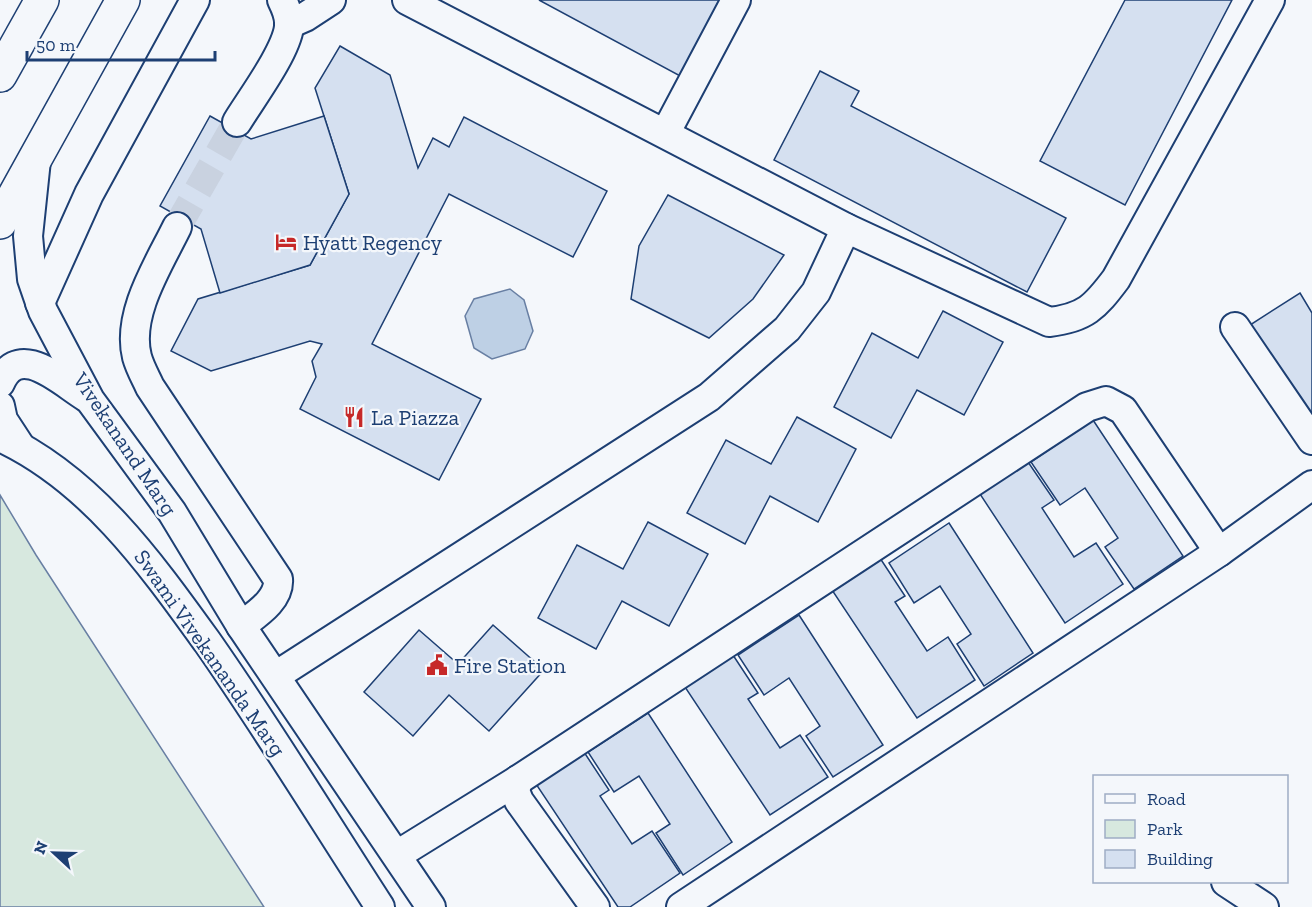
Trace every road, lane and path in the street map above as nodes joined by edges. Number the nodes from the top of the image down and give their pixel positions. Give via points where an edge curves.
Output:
1 (123, 0) edge
2 (195, 0) edge
3 (331, 0) edge
4 (407, 0) edge
5 (736, 0) edge
6 (1270, 0) edge
7 (286, 12) edge
8 (34, 14) edge
9 (0, 53) edge
10 (0, 75) edge
11 (237, 122) tunnel mouth
12 (669, 126) junction
13 (36, 158) junction
14 (770, 171) dead end
15 (0, 222) edge
16 (177, 227) tunnel mouth
17 (846, 228) junction
18 (40, 303) junction
19 (1235, 327) dead end
20 (0, 383) edge
21 (90, 400) junction
22 (0, 406) edge
23 (1312, 440) edge
24 (10, 442) edge
25 (1312, 485) edge
26 (1220, 552) junction
27 (241, 626) junction
28 (276, 675) junction
29 (518, 780) junction
30 (397, 855) junction
31 (1228, 883) edge
32 (380, 907) edge
33 (431, 907) edge
34 (595, 907) edge
35 (681, 907) edge
36 (1264, 907) edge

1 - 13 main road
2 - 18 street via 89,194
3 - 7 street via 305,18
4 - 12 street
5 - 12 street
6 - 17 street via 1116,279 1094,307 1080,316 1049,322
7 - 11 street via 276,57
8 - 9 street
8 - 10 main road
12 - 14 street
12 - 17 street
13 - 15 main road
13 - 18 street, Vivekanand Marg via 28,236 32,279
16 - 27 street via 142,303 135,333 137,358 150,387 278,579 268,604
17 - 28 street via 816,292 787,329 709,397
18 - 21 street, Vivekanand Marg
19 - 23 street
20 - 21 street via 6,369 19,363 42,368
21 - 27 street, Vivekanand Marg via 172,512
22 - 24 street
24 - 32 street, Swami Vivekananda Marg via 68,478 145,556 240,689
25 - 26 street
26 - 29 street via 1123,410 1106,401 1087,407
26 - 35 street
27 - 28 street, Vivekanand Marg
28 - 30 street, Swami Vivekananda Marg
29 - 30 street
29 - 34 street via 515,791 519,801
30 - 33 street, Swami Vivekananda Marg
31 - 36 street

